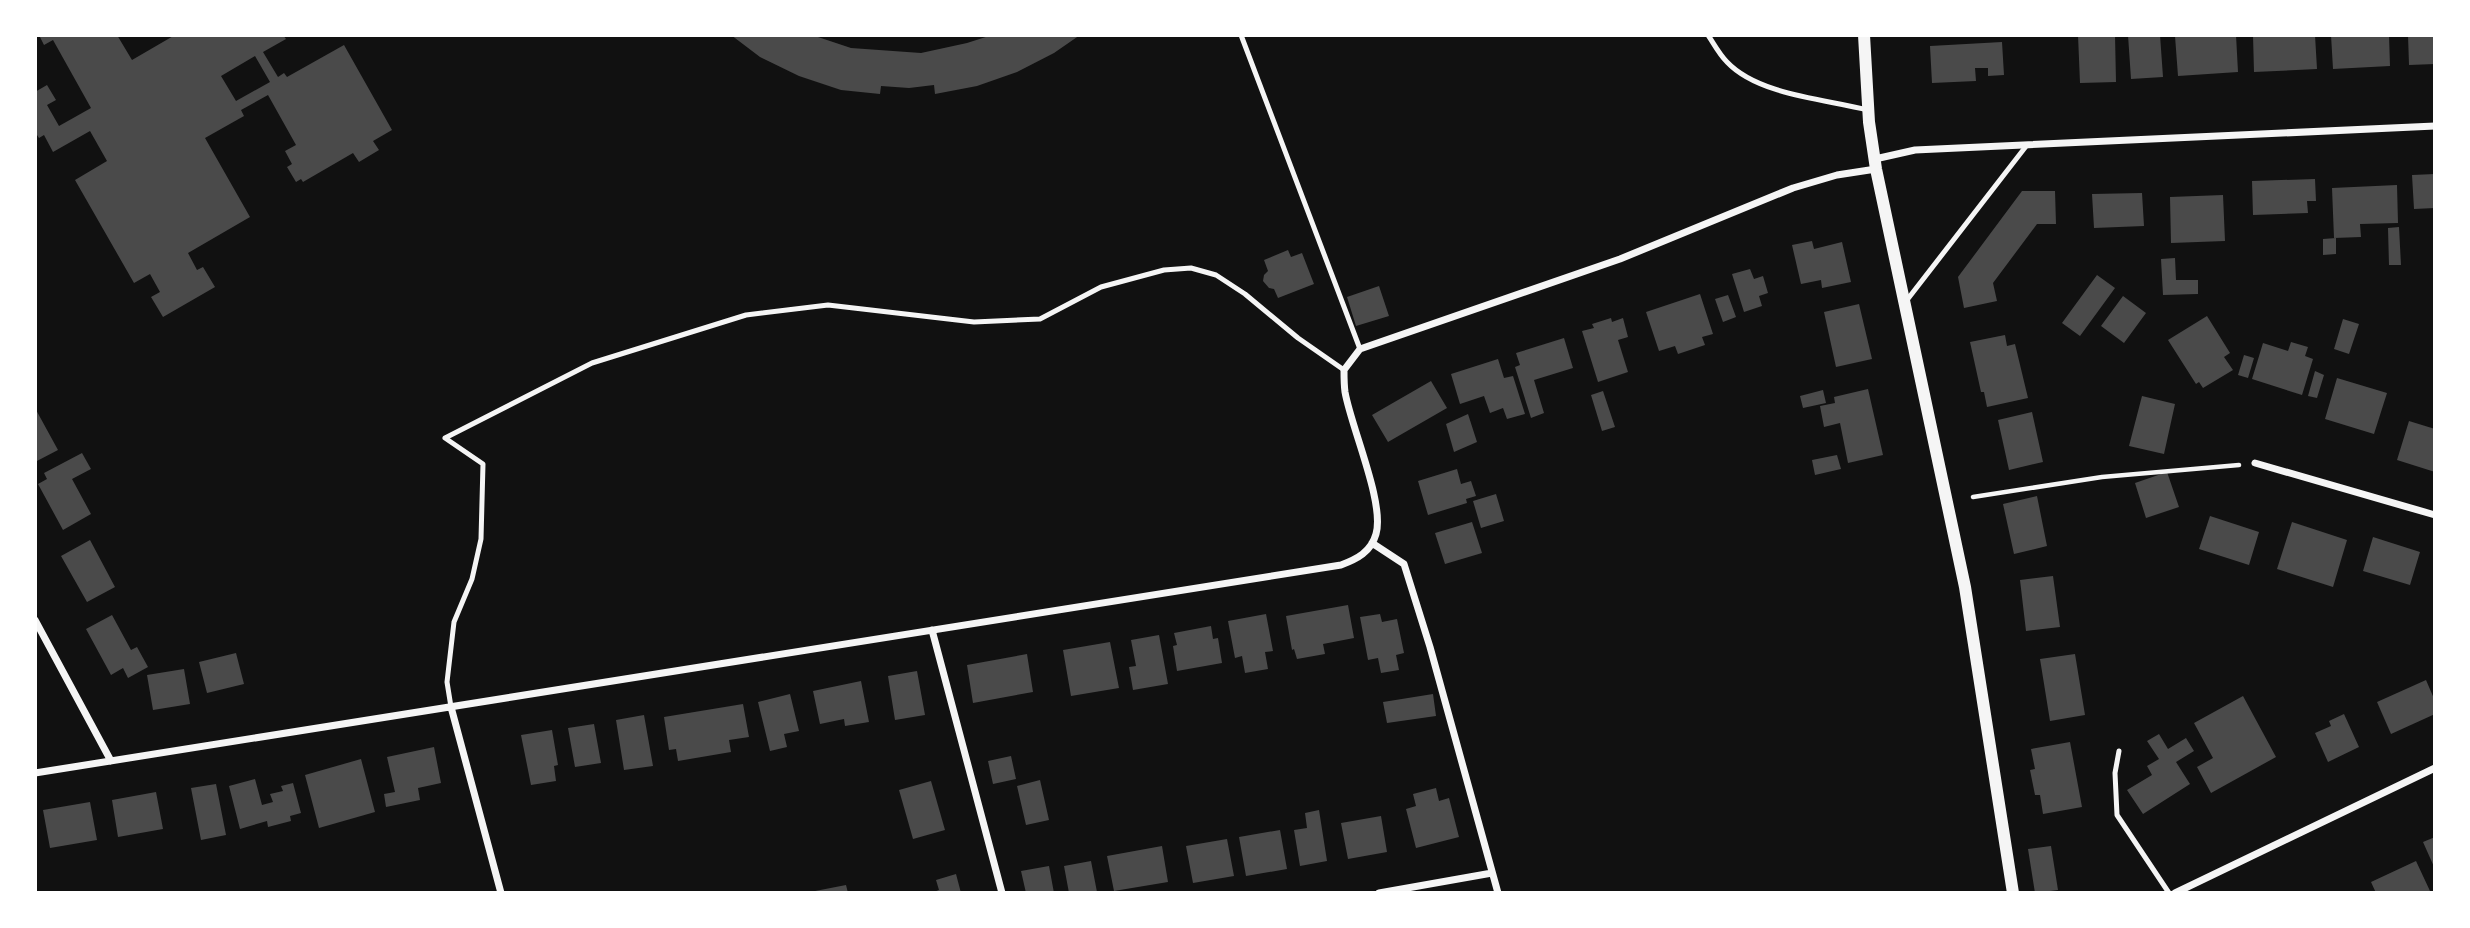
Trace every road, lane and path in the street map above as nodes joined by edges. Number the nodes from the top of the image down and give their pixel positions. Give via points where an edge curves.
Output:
1 (1241, 35) edge
2 (1708, 35) edge
3 (1864, 35) edge
4 (1868, 110) junction
5 (2435, 126) edge
6 (2027, 145) junction
7 (1876, 164) junction
8 (1906, 302) junction
9 (1360, 349) junction
10 (1344, 370) junction
11 (2255, 463) joint
12 (1973, 498) dead end
13 (2435, 514) edge
14 (1373, 543) junction
15 (35, 620) edge
16 (932, 630) junction
17 (451, 706) junction
18 (2119, 751) dead end
19 (111, 761) junction
20 (2435, 768) edge
21 (35, 773) edge
22 (1492, 873) junction
23 (501, 893) edge
24 (1002, 893) edge
25 (1379, 893) edge
26 (1498, 893) edge
27 (2013, 893) edge
28 (2169, 893) edge
29 (2175, 893) edge

1 - 9 lane
2 - 4 lane via 1727,62 1751,79 1784,93
3 - 4 street
4 - 7 street
5 - 6 street
6 - 7 street via 1915,150
6 - 8 lane
7 - 8 street
7 - 9 street via 1793,188 1620,259
8 - 27 street via 1965,587
9 - 10 street
10 - 14 street via 1345,391 1377,507
10 - 17 lane via 1245,294 1216,275 1191,268 1101,287 1040,319 974,322 828,304 746,315 592,363 445,438 483,464 481,539 472,579 454,622 447,682
11 - 12 path via 2102,477
11 - 13 street
14 - 16 street via 1359,559 1341,565
14 - 22 street via 1404,564
15 - 19 street
16 - 17 street
16 - 24 street
17 - 19 street
17 - 23 street
18 - 28 lane via 2117,815
19 - 21 street
20 - 29 street
22 - 25 street
22 - 26 street

